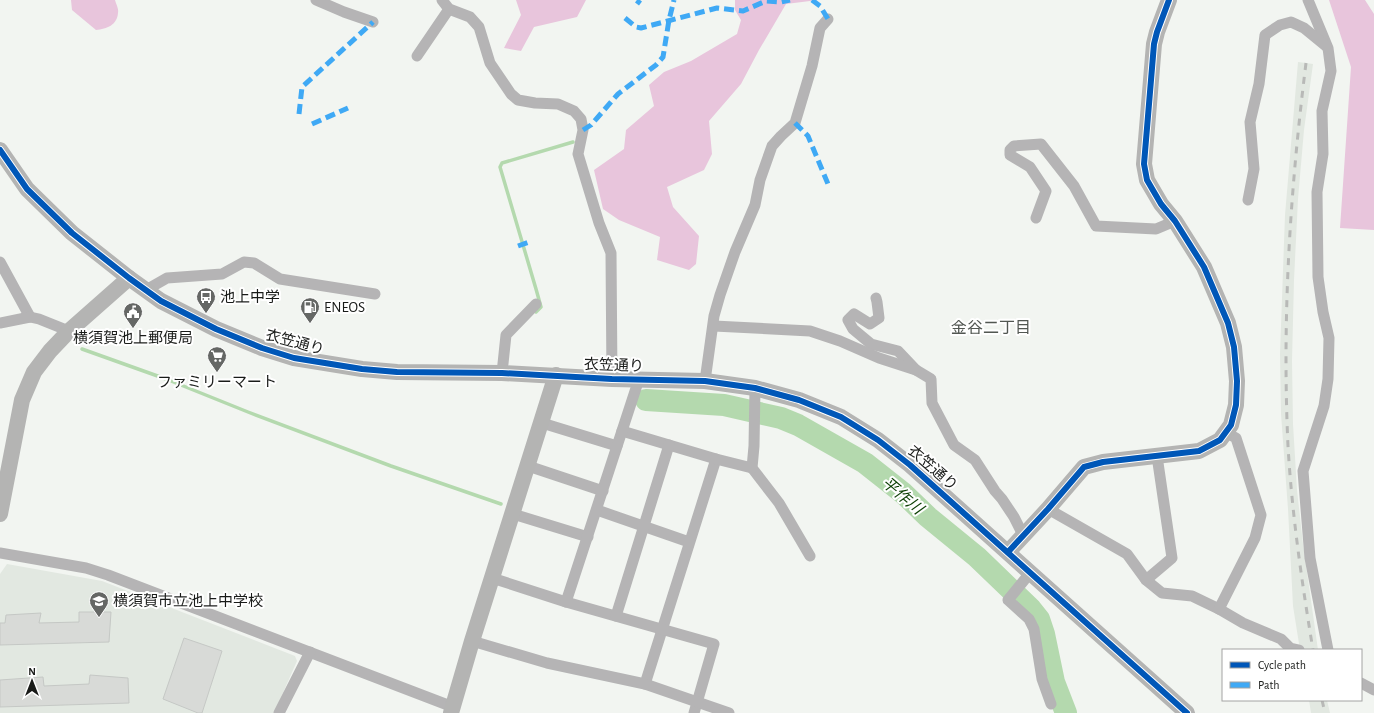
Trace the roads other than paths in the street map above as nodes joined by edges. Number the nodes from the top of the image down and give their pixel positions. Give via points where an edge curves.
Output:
1 (316, 0) edge
2 (1169, 0) edge
3 (1308, 0) edge
4 (445, 5) edge
5 (828, 19) dead end
6 (373, 22) dead end
7 (1328, 48) junction
8 (417, 56) dead end
9 (0, 150) edge
10 (1248, 200) dead end
11 (1036, 218) dead end
12 (1175, 221) junction
13 (0, 262) edge
14 (129, 278) junction
15 (146, 290) junction
16 (375, 294) dead end
17 (876, 298) dead end
18 (536, 304) dead end
19 (30, 317) junction
20 (0, 323) edge
21 (714, 326) junction
22 (69, 331) junction
23 (916, 370) junction
24 (502, 373) junction
25 (556, 375) junction
26 (612, 379) junction
27 (639, 379) junction
28 (705, 381) junction
29 (755, 388) junction
30 (542, 423) junction
31 (622, 431) junction
32 (1225, 432) junction
33 (669, 445) junction
34 (617, 446) junction
35 (1157, 456) junction
36 (716, 459) junction
37 (528, 466) junction
38 (752, 468) junction
39 (603, 491) junction
40 (1048, 509) junction
41 (597, 510) junction
42 (0, 514) edge
43 (513, 514) junction
44 (643, 526) junction
45 (1023, 535) junction
46 (588, 537) junction
47 (689, 542) junction
48 (1008, 552) junction
49 (0, 553) edge
50 (810, 556) dead end
51 (1030, 574) junction
52 (492, 578) junction
53 (1146, 580) junction
54 (566, 602) junction
55 (1219, 609) junction
56 (616, 616) junction
57 (662, 629) junction
58 (472, 641) junction
59 (1294, 649) edge
60 (1328, 649) edge
61 (310, 652) junction
62 (645, 684) junction
63 (1362, 684) edge
64 (1374, 690) edge
65 (1051, 704) dead end
66 (696, 708) edge
67 (452, 710) edge
68 (279, 713) edge
69 (729, 713) edge
70 (1187, 713) edge

1 - 6 street
2 - 12 street via 1154,44 1144,164 1147,180
3 - 7 street
4 - 8 street via 445,13
4 - 26 street via 470,17 479,27 490,63 518,100 558,104 574,111 581,119 583,130 578,154 611,253
5 - 21 street via 820,28 796,123 772,146 760,180 755,205 720,294
7 - 10 street via 1304,28 1291,22 1280,25 1265,35 1259,84 1250,122 1254,170
7 - 60 street via 1331,71 1322,111 1323,154 1317,192 1318,277 1322,312 1329,338 1328,379 1324,406 1303,471 1310,558
9 - 14 street, 衣笠通り via 27,189 60,222
11 - 12 street via 1046,191 1030,167 1010,154 1014,146 1041,144 1074,186 1096,226 1156,229
12 - 32 street via 1204,267 1226,317 1232,341 1237,381 1236,406 1231,425
13 - 19 street
14 - 15 street, 衣笠通り
14 - 22 street
15 - 16 street via 168,278 222,274 244,262 254,264 280,279
15 - 24 street, 衣笠通り via 216,329 294,358 397,372
17 - 23 street via 879,318 870,324 854,314 848,320 853,329 871,344 898,351
18 - 24 street via 506,336
19 - 20 street
19 - 22 street via 39,318
21 - 23 street via 810,331
21 - 28 street
22 - 42 street via 34,372 22,400
23 - 45 street via 931,379 932,403 954,445 975,460 1014,517
24 - 25 street, 衣笠通り
25 - 26 street, 衣笠通り
25 - 30 street
26 - 27 street, 衣笠通り
27 - 28 street, 衣笠通り
27 - 31 street
28 - 29 street, 衣笠通り
29 - 38 street
29 - 48 street, 衣笠通り via 799,400 841,417 878,440
30 - 34 street
30 - 37 street
31 - 33 street
31 - 34 street
32 - 35 street via 1220,440 1199,452
32 - 55 street via 1236,438 1260,515 1255,538
33 - 36 street
33 - 44 street
34 - 39 street
35 - 40 street via 1103,462 1084,467
35 - 53 street via 1172,558
36 - 38 street
36 - 47 street
37 - 39 street
37 - 43 street
38 - 50 street via 779,503
39 - 41 street
40 - 45 street
40 - 53 street via 1127,554
41 - 44 street
41 - 46 street
43 - 46 street
43 - 52 street
44 - 47 street
44 - 56 street
45 - 48 street
46 - 54 street
47 - 57 street
48 - 51 street, 衣笠通り
49 - 61 street via 86,568 108,575
51 - 65 street via 1008,600 1029,620 1034,629 1042,679
51 - 70 street, 衣笠通り
52 - 54 street
52 - 58 street
53 - 55 street via 1162,593 1192,596
54 - 56 street
55 - 59 street via 1280,639
56 - 57 street
57 - 62 street
57 - 66 street via 714,644
58 - 62 street via 547,663
58 - 67 street
61 - 67 street
61 - 68 street
62 - 66 street
63 - 64 street
66 - 69 street

